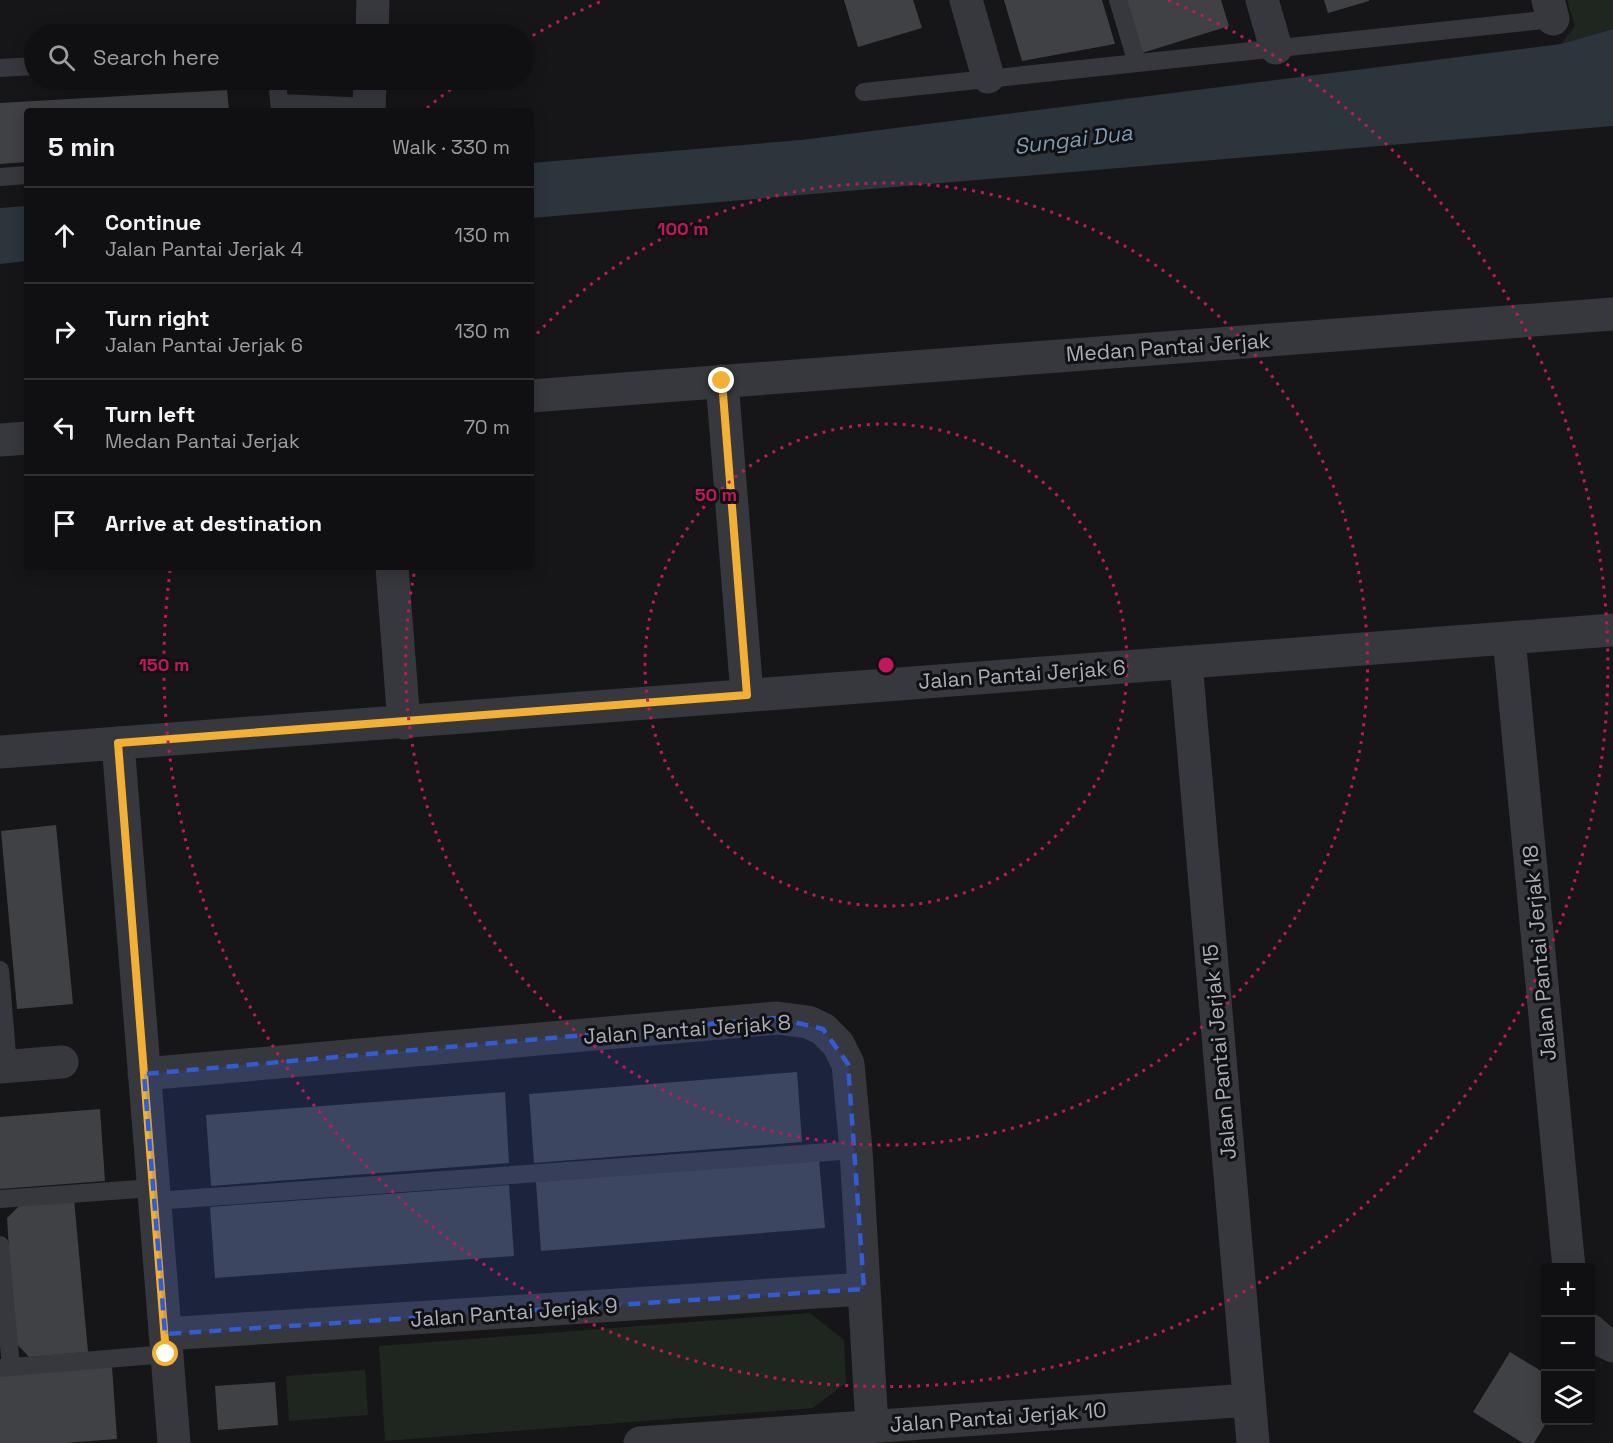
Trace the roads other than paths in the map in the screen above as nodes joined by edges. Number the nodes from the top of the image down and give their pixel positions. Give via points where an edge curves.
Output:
1 (373, 0) edge
2 (966, 0) edge
3 (1118, 0) edge
4 (1262, 0) edge
5 (1550, 9) edge
6 (372, 24) edge
7 (1276, 48) junction
8 (1137, 63) junction
9 (24, 67) edge
10 (0, 68) edge
11 (988, 78) junction
12 (278, 90) edge
13 (864, 92) dead end
14 (370, 99) edge
15 (280, 107) edge
16 (24, 175) edge
17 (0, 177) edge
18 (1613, 314) edge
19 (722, 381) junction
20 (534, 396) edge
21 (24, 438) edge
22 (0, 440) edge
23 (392, 570) edge
24 (1613, 630) edge
25 (1509, 638) junction
26 (1186, 662) junction
27 (747, 695) junction
28 (404, 723) junction
29 (118, 743) junction
30 (0, 752) edge
31 (0, 970) edge
32 (62, 1062) dead end
33 (4, 1066) edge
34 (144, 1074) junction
35 (856, 1150) junction
36 (154, 1194) junction
37 (0, 1199) edge
38 (0, 1245) edge
39 (1569, 1263) edge
40 (864, 1289) junction
41 (1595, 1335) edge
42 (165, 1344) junction
43 (1613, 1346) edge
44 (5, 1368) edge
45 (1249, 1400) junction
46 (872, 1426) junction
47 (174, 1443) edge
48 (640, 1443) edge
49 (1253, 1443) edge

1 - 6 street
2 - 11 street
3 - 8 lane
4 - 7 street
5 - 7 lane
7 - 8 lane
8 - 11 lane
9 - 10 lane
11 - 13 lane
12 - 15 lane
14 - 15 lane
16 - 17 lane
18 - 19 street, Medan Pantai Jerjak
19 - 20 street, Medan Pantai Jerjak
19 - 27 street
21 - 22 street
23 - 28 street
24 - 25 street, Jalan Pantai Jerjak 6
25 - 26 street, Jalan Pantai Jerjak 6
25 - 39 street, Jalan Pantai Jerjak 18
26 - 27 street, Jalan Pantai Jerjak 6
26 - 45 street, Jalan Pantai Jerjak 15
27 - 28 street, Jalan Pantai Jerjak 6
28 - 29 street, Jalan Pantai Jerjak 6
29 - 30 street, Jalan Pantai Jerjak 6
29 - 34 street
31 - 33 lane
32 - 33 street
34 - 35 street, Jalan Pantai Jerjak 8 via 777,1018 808,1022 823,1029 838,1044 848,1065
34 - 36 street
35 - 36 lane
35 - 40 street, Jalan Pantai Jerjak 8
36 - 37 lane
36 - 42 street
38 - 44 lane
40 - 42 street, Jalan Pantai Jerjak 9
40 - 46 street, Jalan Pantai Jerjak 8
41 - 43 street
42 - 44 lane
42 - 47 street
45 - 46 street, Jalan Pantai Jerjak 10
45 - 49 street, Jalan Pantai Jerjak 15
46 - 48 street, Jalan Pantai Jerjak 10

